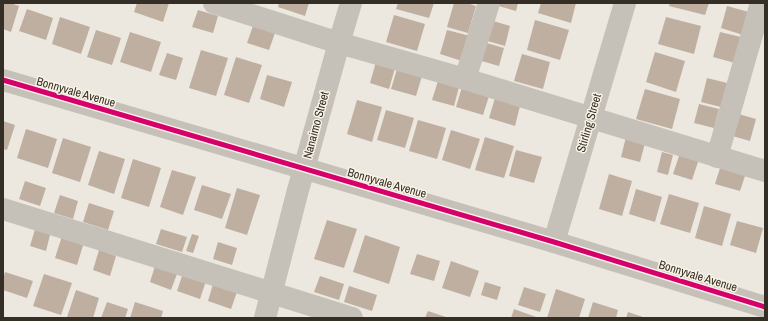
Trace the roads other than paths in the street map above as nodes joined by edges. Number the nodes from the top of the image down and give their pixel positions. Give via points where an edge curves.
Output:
1 (351, 3) edge
2 (489, 3) edge
3 (625, 3) edge
4 (761, 3) edge
5 (221, 4) edge
6 (339, 43) junction
7 (3, 80) edge
8 (464, 80) junction
9 (590, 118) junction
10 (717, 157) junction
11 (304, 169) junction
12 (765, 171) edge
13 (3, 209) edge
14 (554, 242) junction
15 (272, 293) junction
16 (765, 307) edge
17 (265, 318) edge
18 (352, 318) edge

1 - 6 street, Nanaimo Street
2 - 8 street
3 - 9 street, Stirling Street
4 - 10 street
5 - 6 street
6 - 8 street
6 - 11 street, Nanaimo Street
7 - 11 street, Bonnyvale Avenue
8 - 9 street
9 - 10 street
9 - 14 street, Stirling Street
10 - 12 street
11 - 14 street, Bonnyvale Avenue
11 - 15 street, Nanaimo Street
13 - 15 street
14 - 16 street, Bonnyvale Avenue
15 - 17 street, Nanaimo Street
15 - 18 street

